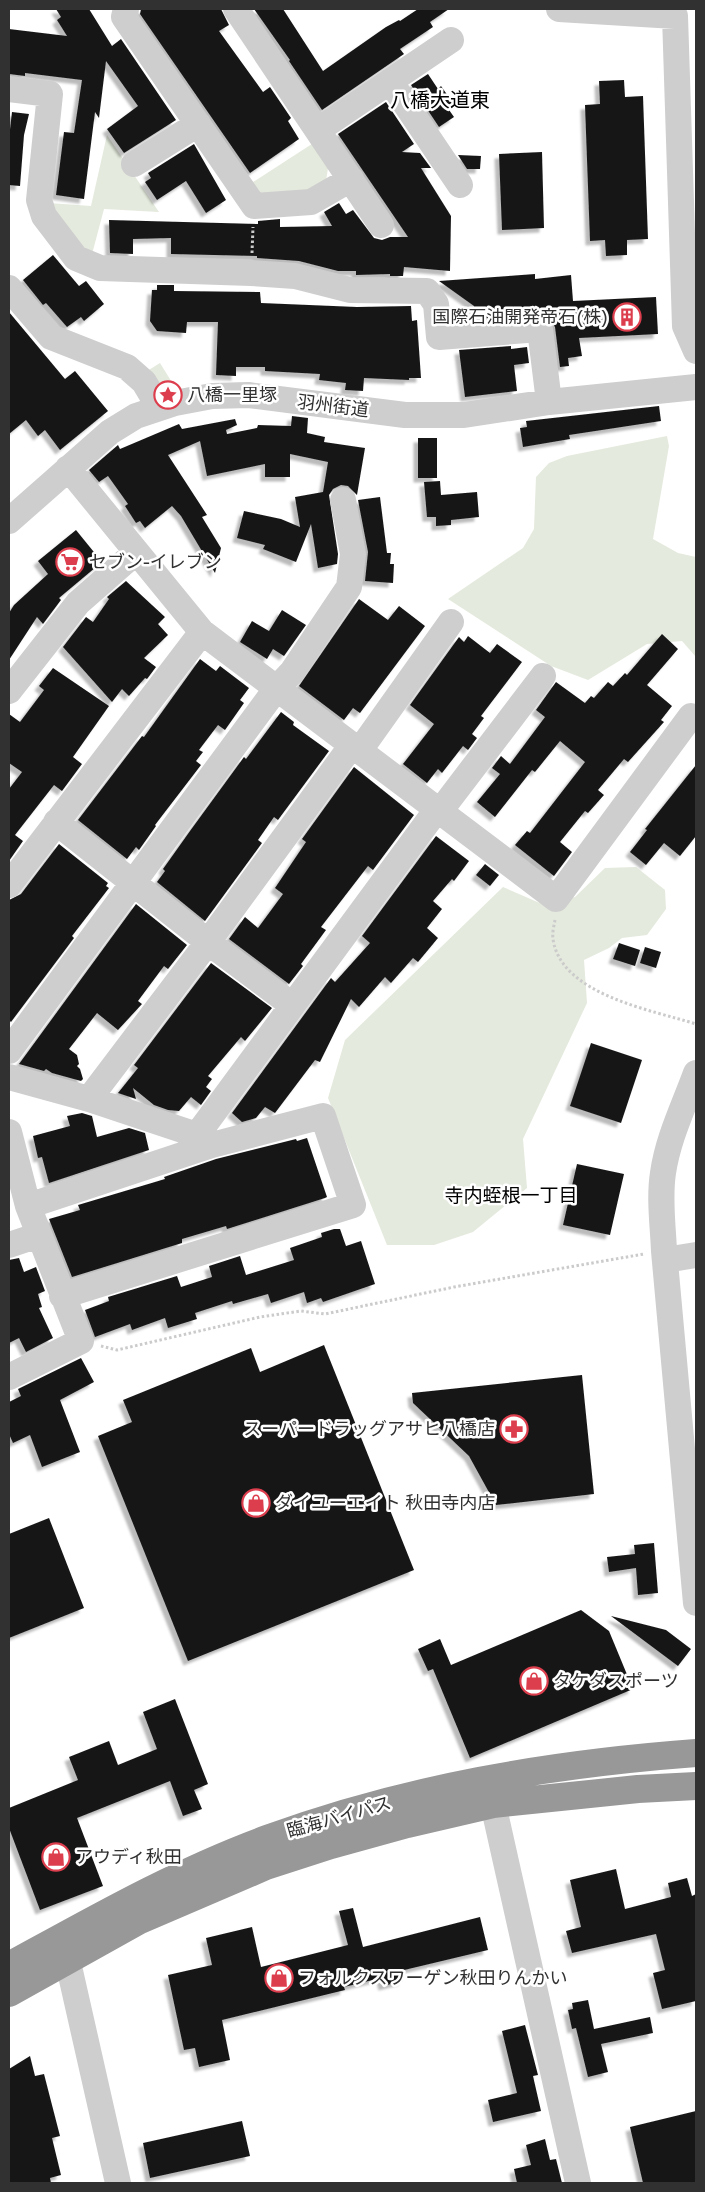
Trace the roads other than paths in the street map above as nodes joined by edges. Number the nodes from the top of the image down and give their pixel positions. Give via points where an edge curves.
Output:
1 (126, 9) edge
2 (236, 9) edge
3 (559, 9) edge
4 (450, 40) dead end
5 (390, 81) junction
6 (9, 89) edge
7 (198, 124) junction
8 (318, 130) junction
9 (134, 164) dead end
10 (351, 179) junction
11 (460, 185) dead end
12 (381, 225) dead end
13 (9, 288) edge
14 (696, 351) edge
15 (696, 387) edge
16 (549, 402) junction
17 (159, 407) junction
18 (68, 468) junction
19 (343, 500) dead end
20 (9, 521) edge
21 (135, 553) junction
22 (451, 622) dead end
23 (202, 632) junction
24 (543, 676) dead end
25 (276, 689) junction
26 (9, 691) edge
27 (691, 716) dead end
28 (356, 748) junction
29 (440, 809) junction
30 (56, 822) junction
31 (133, 884) junction
32 (9, 885) edge
33 (208, 942) junction
34 (292, 1005) junction
35 (9, 1051) edge
36 (696, 1073) edge
37 (9, 1077) edge
38 (89, 1099) junction
39 (9, 1132) edge
40 (205, 1140) junction
41 (28, 1206) junction
42 (39, 1235) junction
43 (9, 1245) edge
44 (696, 1255) edge
45 (665, 1256) junction
46 (62, 1296) junction
47 (9, 1377) edge
48 (696, 1603) edge
49 (696, 1753) edge
50 (696, 1786) edge
51 (493, 1804) junction
52 (64, 1948) junction
53 (9, 1966) edge
54 (9, 1993) edge
55 (118, 2183) edge
56 (578, 2183) edge

1 - 7 street via 124,17
2 - 8 street
3 - 14 street via 675,16 685,326
4 - 5 street
5 - 8 street
5 - 11 street
6 - 16 street via 50,94 39,200 44,216 76,258 100,268 295,276 350,290 427,291 436,304 439,337 540,329
7 - 9 street
7 - 10 street via 254,206 312,202
8 - 10 street
10 - 12 street
13 - 17 street via 51,337 127,367 144,382
15 - 16 street, 羽州街道
16 - 17 street, 羽州街道 via 464,415 405,415 248,395 212,396
17 - 18 street, 羽州街道 via 110,432
18 - 20 street, 羽州街道
18 - 21 street
19 - 25 street via 353,554 349,588 292,672
21 - 23 street
21 - 26 street via 78,603
22 - 28 street
23 - 25 street
23 - 30 street
24 - 29 street
25 - 28 street
25 - 31 street
27 - 29 street via 556,900
28 - 29 street
28 - 33 street
29 - 34 street
30 - 31 street
30 - 32 street
31 - 33 street
31 - 35 street
33 - 34 street
33 - 38 street
34 - 40 street
36 - 45 street via 669,1145 662,1175
37 - 38 street
38 - 40 street
39 - 41 street
40 - 41 street
40 - 46 street via 323,1116 353,1204
41 - 42 street
42 - 43 street
42 - 46 street
44 - 45 street
45 - 48 street
46 - 47 street via 81,1341
49 - 52 highway, 臨海バイパス via 607,1760 492,1777 348,1813 267,1839 182,1874
50 - 51 highway, 臨海バイパス
51 - 52 highway, 臨海バイパス via 388,1829 266,1866 138,1921
51 - 56 street
52 - 53 highway, 臨海バイパス
52 - 54 highway, 臨海バイパス
52 - 55 street

